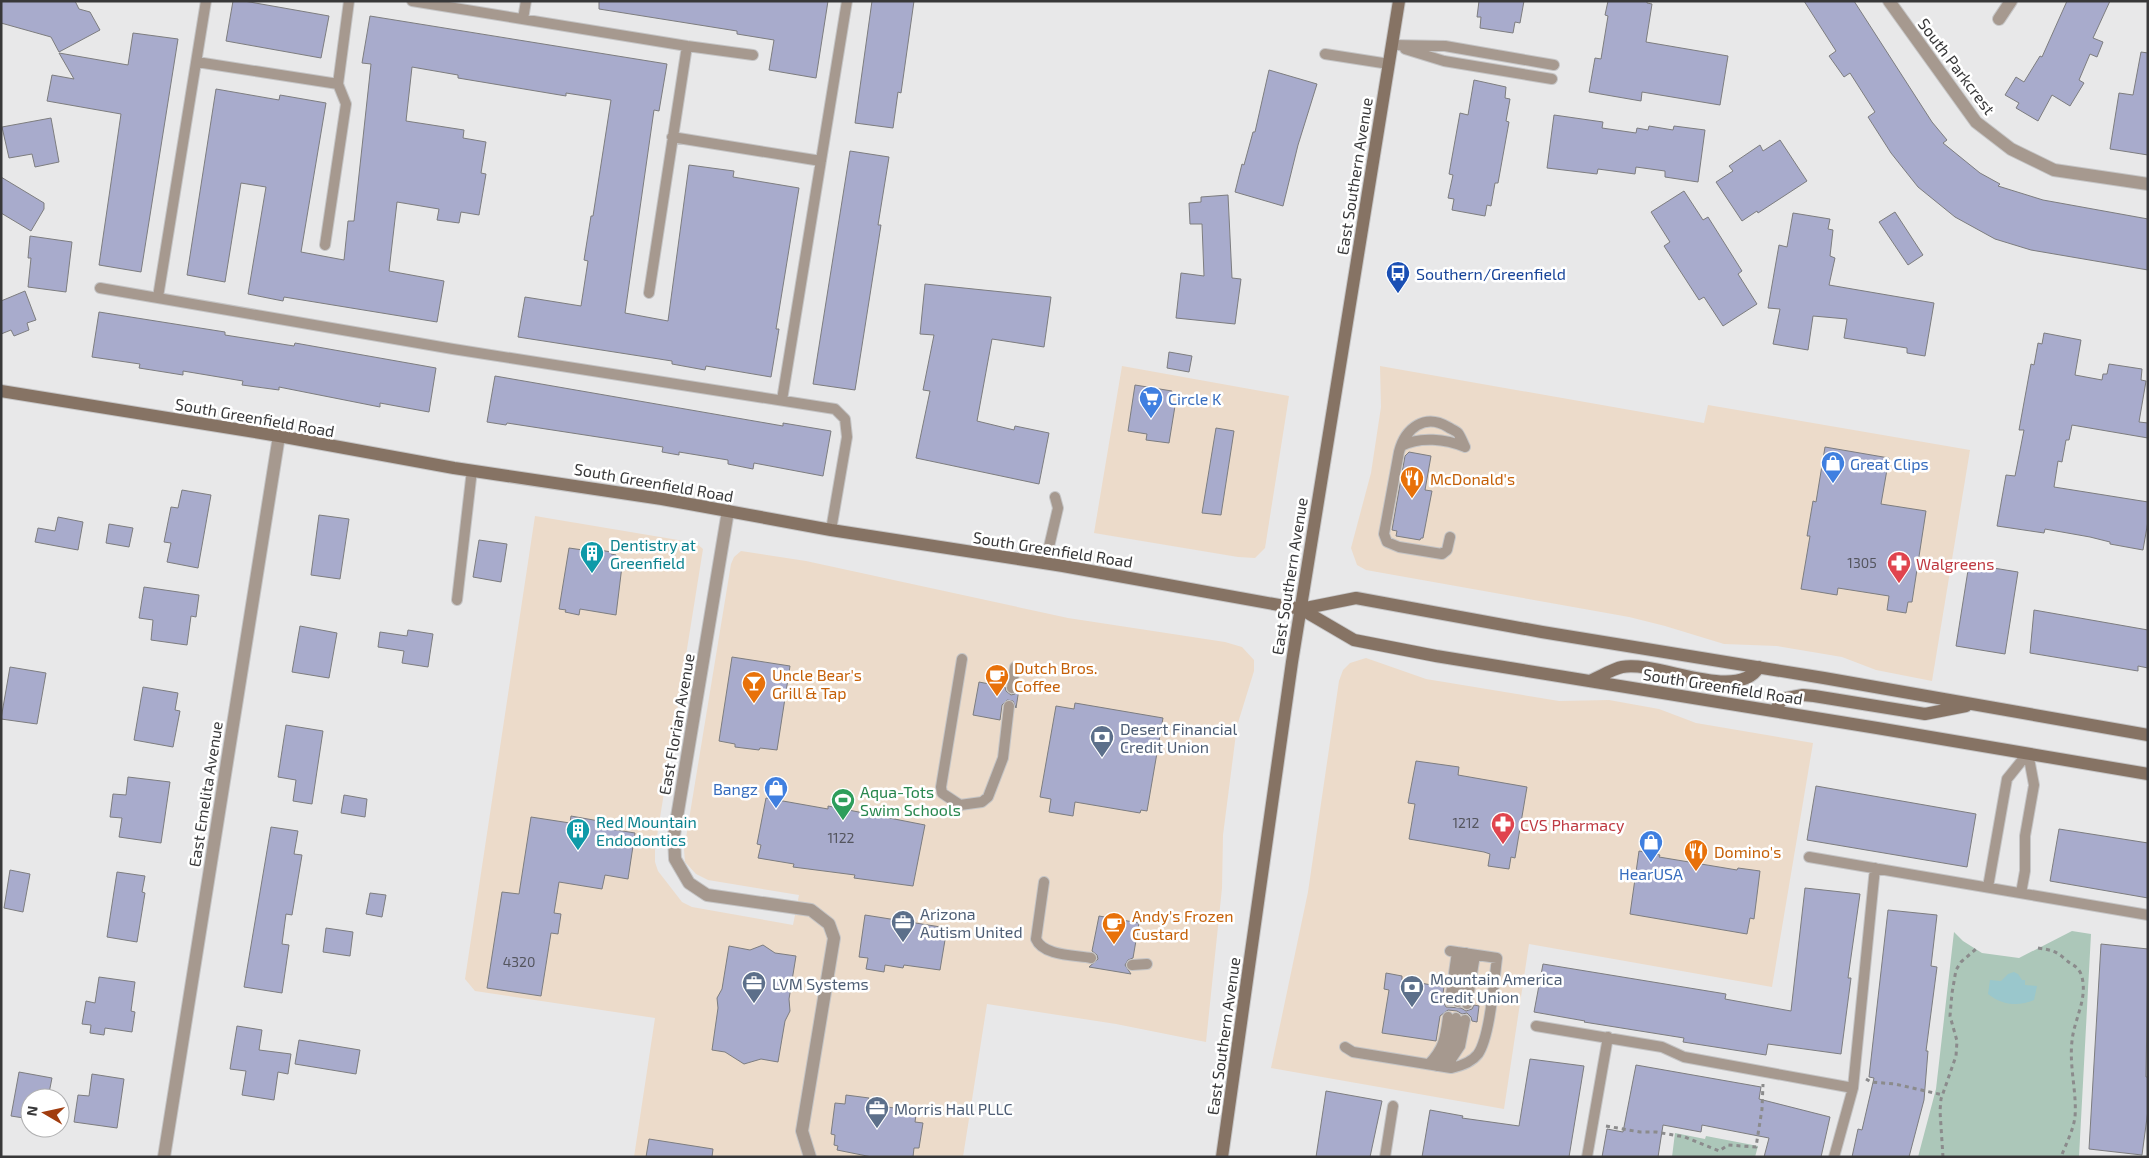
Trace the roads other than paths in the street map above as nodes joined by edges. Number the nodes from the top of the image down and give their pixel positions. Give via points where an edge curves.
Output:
1 (206, 1) edge
2 (349, 1) edge
3 (412, 1) edge
4 (526, 1) edge
5 (848, 1) edge
6 (1399, 1) edge
7 (1889, 1) edge
8 (2011, 1) edge
9 (523, 18) junction
10 (1999, 18) dead end
11 (1392, 45) junction
12 (687, 46) junction
13 (753, 54) dead end
14 (1325, 54) dead end
15 (197, 62) junction
16 (1389, 64) junction
17 (1554, 64) dead end
18 (1552, 79) dead end
19 (338, 84) junction
20 (672, 137) junction
21 (821, 161) junction
22 (2148, 184) edge
23 (325, 245) dead end
24 (100, 288) dead end
25 (648, 293) dead end
26 (158, 297) junction
27 (1, 391) edge
28 (782, 400) junction
29 (279, 436) junction
30 (1401, 446) junction
31 (472, 470) junction
32 (1055, 497) dead end
33 (728, 511) junction
34 (831, 530) junction
35 (1450, 536) dead end
36 (1045, 564) junction
37 (456, 600) dead end
38 (1301, 609) junction
39 (962, 659) dead end
40 (1015, 667) dead end
41 (1759, 667) junction
42 (1590, 681) junction
43 (1012, 688) dead end
44 (1976, 704) junction
45 (1009, 706) dead end
46 (1774, 711) junction
47 (2148, 735) edge
48 (2028, 753) junction
49 (2148, 774) edge
50 (1809, 857) dead end
51 (1875, 868) junction
52 (1044, 882) dead end
53 (1988, 887) junction
54 (2021, 893) junction
55 (2148, 914) edge
56 (1462, 953) junction
57 (1091, 958) dead end
58 (1147, 964) dead end
59 (1132, 965) dead end
60 (1536, 1026) dead end
61 (1608, 1037) junction
62 (1345, 1047) dead end
63 (1437, 1066) junction
64 (1853, 1088) junction
65 (1394, 1106) dead end
66 (164, 1157) edge
67 (810, 1157) edge
68 (1222, 1157) edge
69 (1386, 1157) edge
70 (1588, 1157) edge
71 (1834, 1157) edge

1 - 15 lane
2 - 19 lane
3 - 9 lane
4 - 9 lane
5 - 21 lane
6 - 11 main road, East Southern Avenue
7 - 22 street, South Parkcrest via 1976,122 2011,148 2054,170
8 - 10 street
9 - 12 lane
11 - 16 main road, East Southern Avenue
11 - 17 lane via 1445,46
11 - 18 lane via 1444,61
12 - 13 lane
12 - 20 lane
14 - 16 lane
15 - 19 lane
15 - 26 lane
16 - 38 main road, East Southern Avenue
19 - 23 lane via 346,104
20 - 21 lane
20 - 25 lane
21 - 28 lane
24 - 26 lane
26 - 28 lane via 453,349
27 - 29 main road, South Greenfield Road
28 - 34 lane via 835,409 845,420 847,437
29 - 31 main road, South Greenfield Road
29 - 66 street, East Emelita Avenue
30 - 30 lane via 1407,432 1418,423 1430,421 1442,423 1458,433 1465,447 1454,442 1424,440 1410,441
30 - 35 lane via 1384,538 1399,547 1442,554 1447,550
31 - 33 main road, South Greenfield Road
31 - 37 lane
32 - 36 lane via 1058,508
33 - 34 main road, South Greenfield Road
33 - 67 street, East Florian Avenue via 674,835 675,859 689,883 707,895 811,910 829,924 834,938 802,1131
34 - 36 main road, South Greenfield Road
36 - 38 main road, South Greenfield Road
38 - 41 main road, South Greenfield Road via 1356,598
38 - 42 main road, South Greenfield Road via 1354,640
38 - 68 main road, East Southern Avenue
39 - 45 lane via 941,787 942,793 960,805 982,802 988,797 1003,758
40 - 43 lane
41 - 42 main road via 1754,674 1738,681 1622,667
41 - 44 main road, South Greenfield Road
42 - 46 main road, South Greenfield Road
44 - 46 main road via 1925,714 1803,695 1782,699
44 - 47 main road, South Greenfield Road
46 - 48 main road, South Greenfield Road
48 - 49 main road, South Greenfield Road
48 - 53 lane via 2007,779
48 - 54 lane via 2034,785 2025,836
50 - 51 lane
51 - 53 lane
51 - 64 lane
52 - 57 lane via 1038,943 1049,950
53 - 54 lane
54 - 55 lane
56 - 56 lane via 1458,1002
56 - 63 lane via 1497,958 1484,1041 1477,1055 1465,1065
58 - 59 lane
60 - 61 lane
61 - 64 lane via 1662,1047 1684,1057
61 - 70 lane
62 - 63 lane via 1353,1052
63 - 63 lane via 1442,1047 1456,1018 1460,1046
64 - 71 lane
65 - 69 lane

